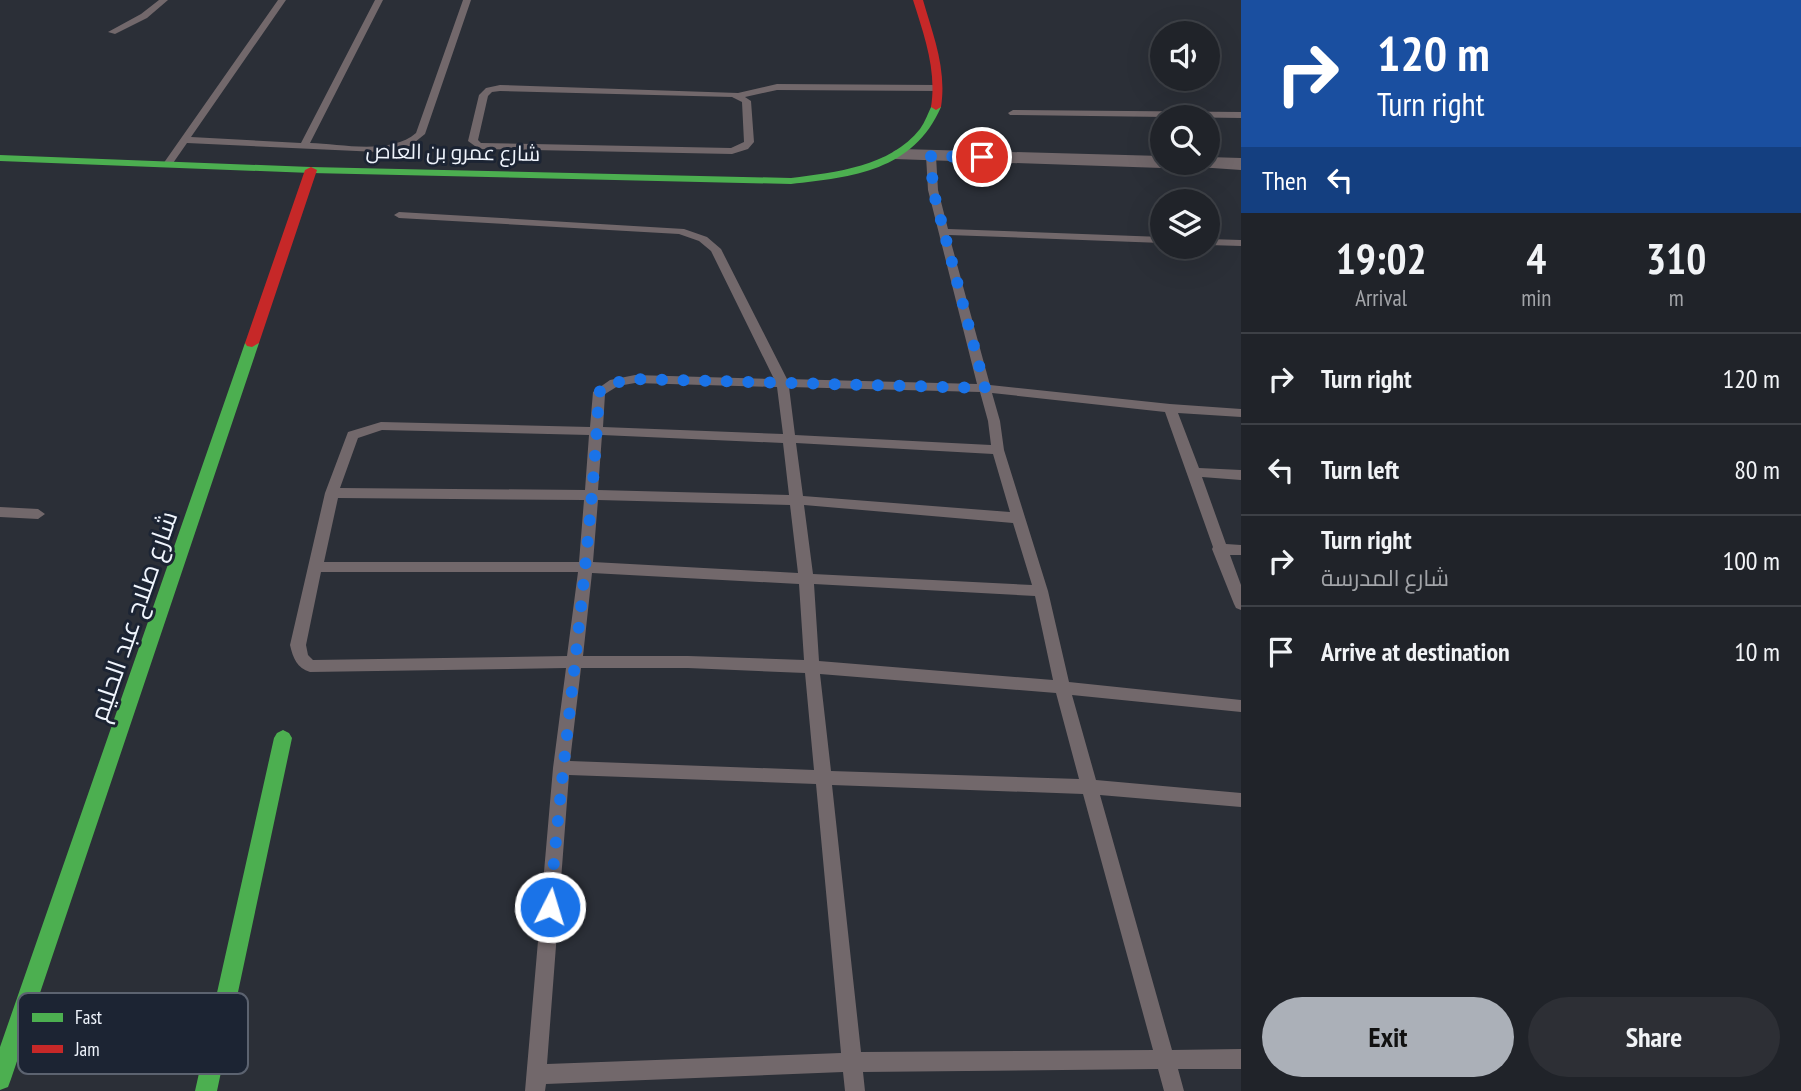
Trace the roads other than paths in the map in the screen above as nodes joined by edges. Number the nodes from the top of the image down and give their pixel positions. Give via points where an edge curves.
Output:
1 (164, 0) edge
2 (282, 0) edge
3 (379, 0) edge
4 (467, 0) edge
5 (918, 0) edge
6 (112, 32) dead end
7 (938, 89) junction
8 (740, 95) junction
9 (1013, 113) dead end
10 (1241, 115) edge
11 (185, 140) junction
12 (304, 146) junction
13 (901, 155) junction
14 (931, 156) junction
15 (0, 158) edge
16 (1150, 162) edge
17 (1220, 163) edge
18 (168, 164) junction
19 (1241, 164) edge
20 (312, 170) junction
21 (399, 215) dead end
22 (944, 232) junction
23 (1150, 240) edge
24 (1220, 242) edge
25 (1241, 243) edge
26 (783, 384) junction
27 (985, 388) junction
28 (1170, 408) junction
29 (1241, 413) edge
30 (597, 430) junction
31 (788, 437) junction
32 (998, 450) junction
33 (1196, 472) junction
34 (1241, 475) edge
35 (332, 493) junction
36 (591, 495) junction
37 (796, 500) junction
38 (0, 512) edge
39 (38, 514) dead end
40 (1018, 517) junction
41 (1219, 549) junction
42 (1241, 550) edge
43 (314, 566) junction
44 (586, 567) junction
45 (806, 579) junction
46 (1041, 591) junction
47 (1241, 604) edge
48 (573, 662) junction
49 (812, 667) junction
50 (1062, 687) junction
51 (1241, 706) edge
52 (283, 738) dead end
53 (561, 768) junction
54 (824, 778) junction
55 (1090, 787) junction
56 (1241, 800) edge
57 (30, 993) edge
58 (227, 993) edge
59 (18, 1027) edge
60 (1166, 1059) junction
61 (1241, 1059) edge
62 (852, 1062) junction
63 (0, 1079) edge
64 (535, 1083) edge
65 (855, 1091) edge
66 (1174, 1091) edge

1 - 6 lane
2 - 11 lane
3 - 12 lane
4 - 12 lane via 417,138 387,149
5 - 7 street
7 - 8 lane via 777,87
7 - 13 street via 928,126
8 - 8 lane via 494,89 484,95 473,141 485,146 737,151 749,142 746,102
9 - 10 lane
11 - 12 lane
11 - 18 lane
13 - 14 street
13 - 20 street, شارع عمرو بن العاص via 833,177 792,181
14 - 16 street
14 - 22 lane via 933,190
15 - 18 street, شارع عمرو بن العاص
17 - 19 street
18 - 20 street, شارع عمرو بن العاص
20 - 57 street, شارع صلاح عبد الحليم
21 - 26 lane via 680,231 703,239 716,249
22 - 23 lane
22 - 27 lane
24 - 25 lane
26 - 27 lane
26 - 30 lane via 635,379 614,383 599,392
26 - 31 lane
27 - 28 lane
27 - 32 lane
28 - 29 lane
28 - 33 lane
30 - 31 lane
30 - 35 lane via 365,429 353,435
30 - 36 lane
31 - 32 lane
31 - 37 lane
32 - 40 lane
33 - 34 lane
33 - 41 lane
35 - 36 lane
35 - 43 lane
36 - 37 lane
36 - 44 lane
37 - 40 lane
37 - 45 lane
38 - 39 lane
40 - 46 lane
41 - 42 lane
41 - 47 lane
43 - 44 lane
43 - 48 lane via 298,645 301,659 310,667
44 - 45 lane
44 - 48 lane
45 - 46 lane
45 - 49 lane
46 - 50 lane
48 - 49 lane
48 - 53 lane
49 - 50 lane
49 - 54 lane
50 - 51 lane
50 - 55 lane
52 - 58 street
53 - 54 lane
53 - 64 lane
54 - 55 lane
54 - 62 lane
55 - 56 lane
55 - 60 lane
59 - 63 street, شارع صلاح عبد الحليم
60 - 61 lane
60 - 62 lane
60 - 66 lane
62 - 64 lane
62 - 65 lane

